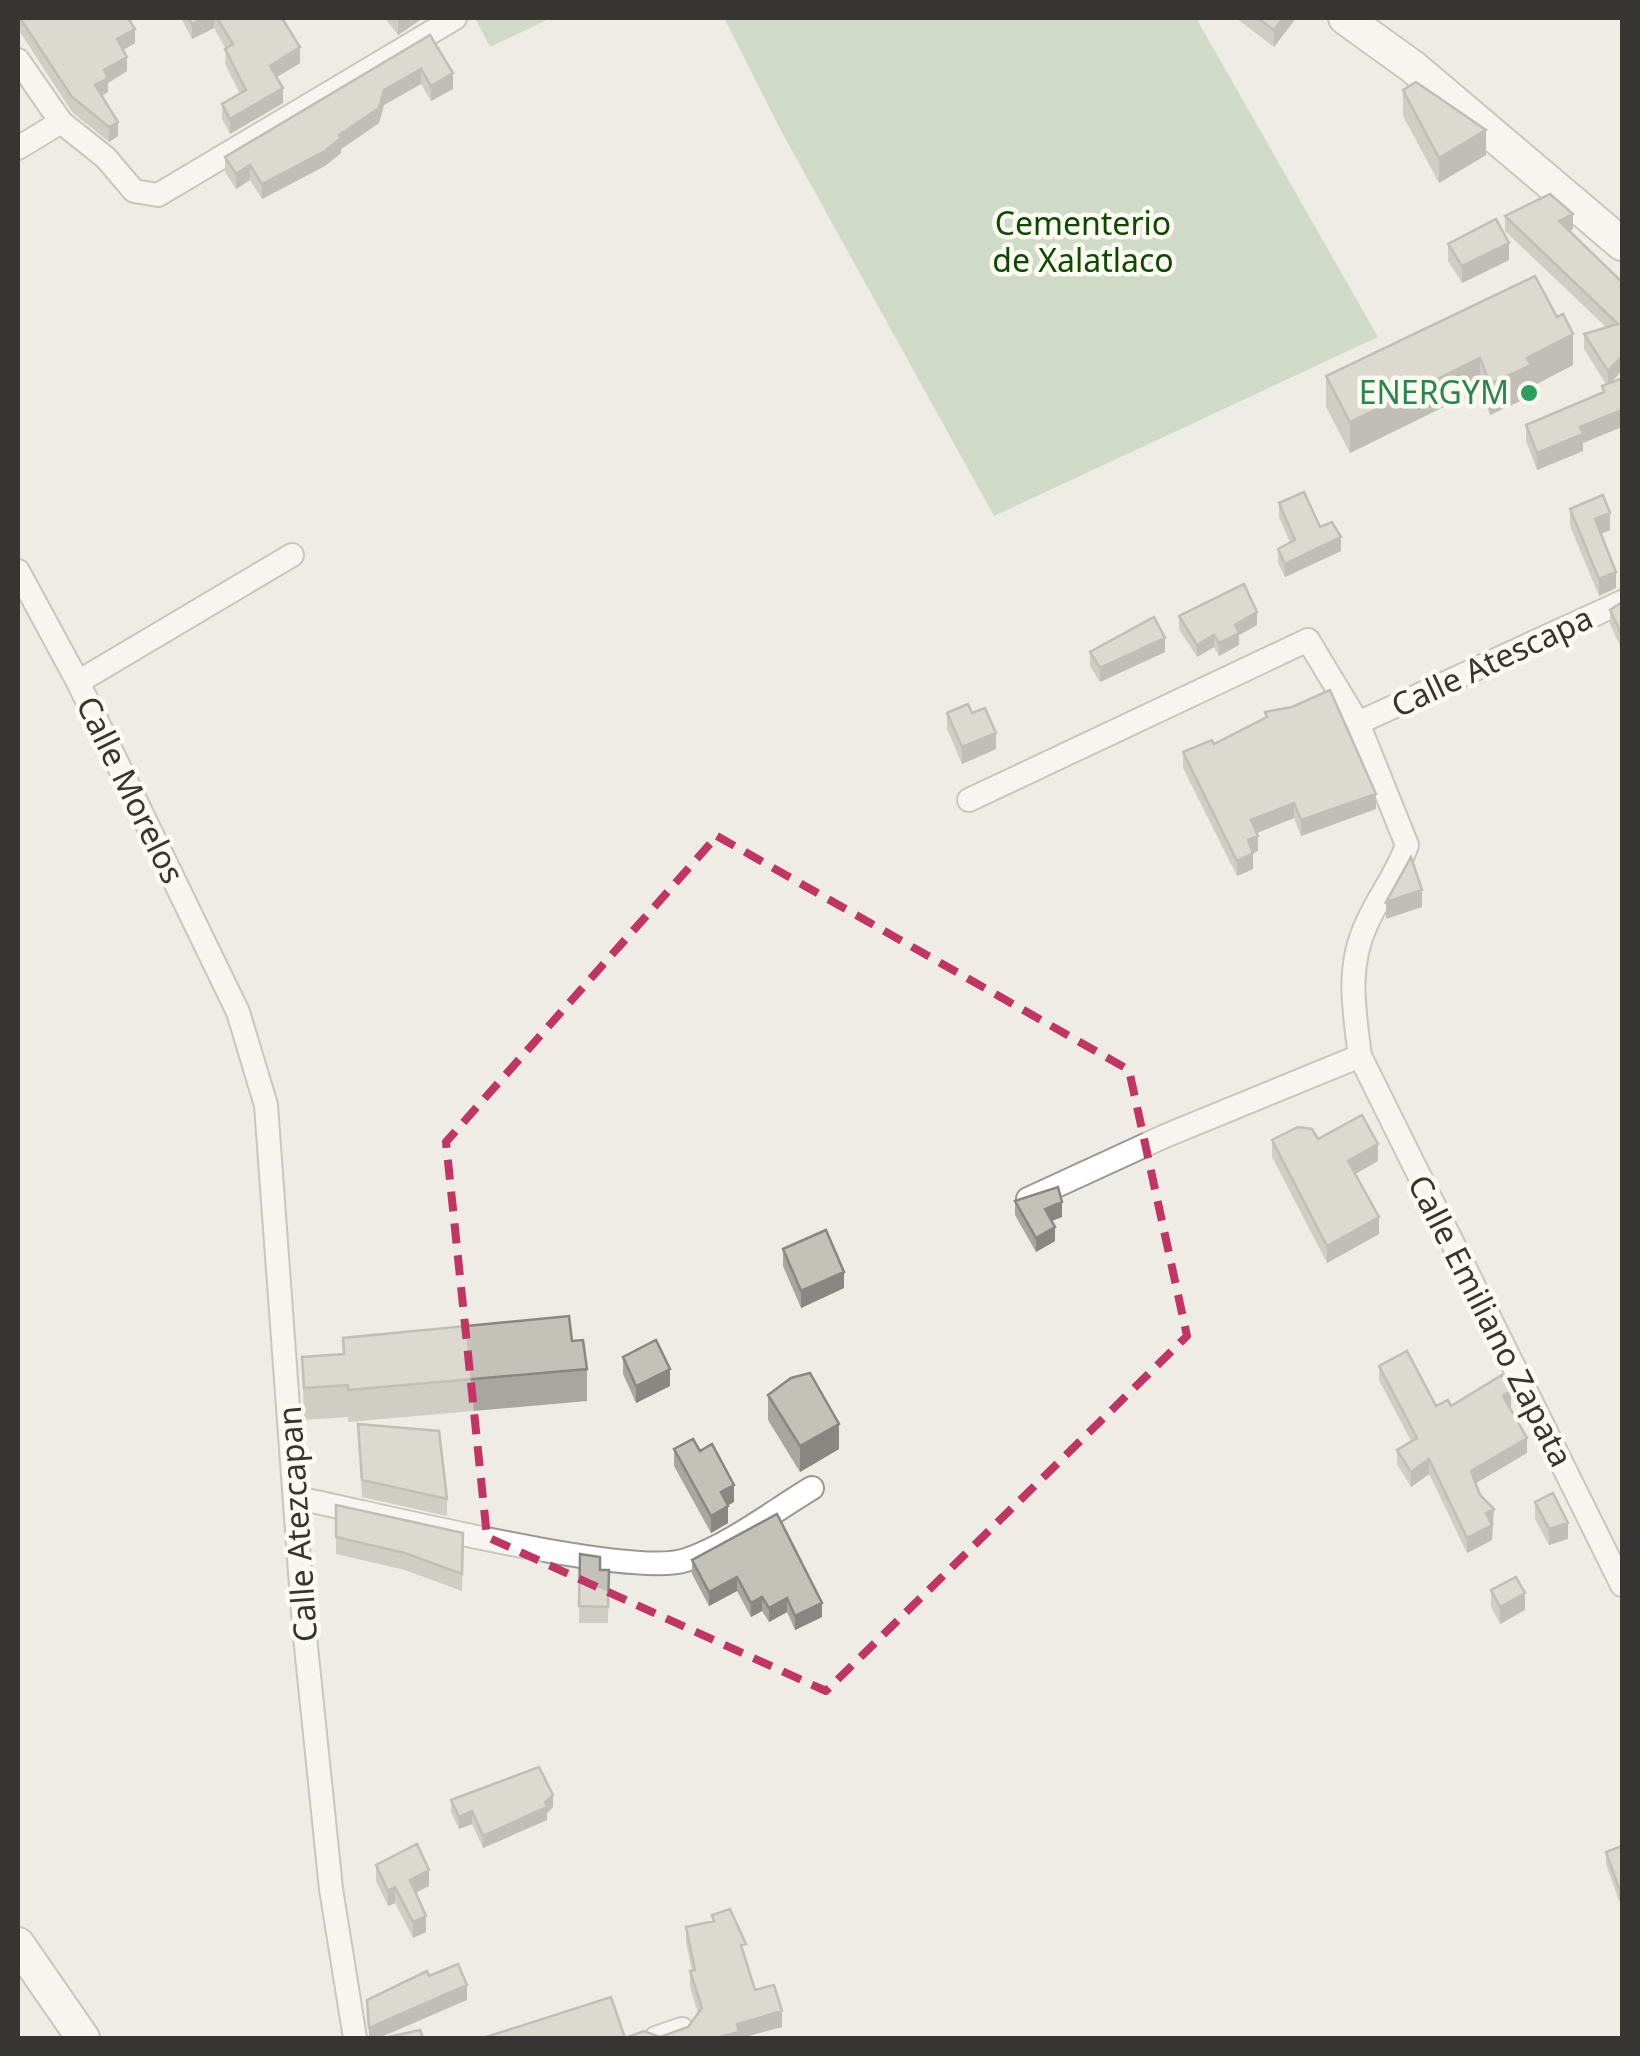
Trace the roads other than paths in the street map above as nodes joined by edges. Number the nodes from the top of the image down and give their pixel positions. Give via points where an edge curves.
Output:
1 (455, 18) edge
2 (1345, 18) edge
3 (1387, 18) edge
4 (18, 60) edge
5 (1413, 67) junction
6 (60, 122) junction
7 (18, 148) edge
8 (1622, 244) edge
9 (292, 555) dead end
10 (18, 571) edge
11 (1622, 602) edge
12 (78, 682) junction
13 (1358, 722) junction
14 (969, 800) dead end
15 (238, 1012) joint
16 (1360, 1056) junction
17 (1028, 1199) edge
18 (812, 1488) dead end
19 (297, 1498) junction
20 (1622, 1584) edge
21 (18, 1944) edge
22 (682, 2029) edge
23 (83, 2038) edge
24 (354, 2038) edge
25 (656, 2038) edge

1 - 6 street via 158,195 134,191 106,158
2 - 5 main road
3 - 5 main road
4 - 6 street
5 - 8 main road
6 - 7 street
9 - 12 street
10 - 12 street, Calle Morelos
11 - 13 street, Calle Atescapa
12 - 15 street, Calle Morelos
13 - 14 street via 1308,640
13 - 16 street, Calle Atescapa via 1407,845 1353,962
15 - 19 street, Calle Atezcapan via 266,1105
16 - 17 street
16 - 20 street, Calle Emiliano Zapata
18 - 19 street via 704,1552 667,1564 602,1558
19 - 24 street, Calle Atezcapan via 331,1888
21 - 23 main road
22 - 25 street

